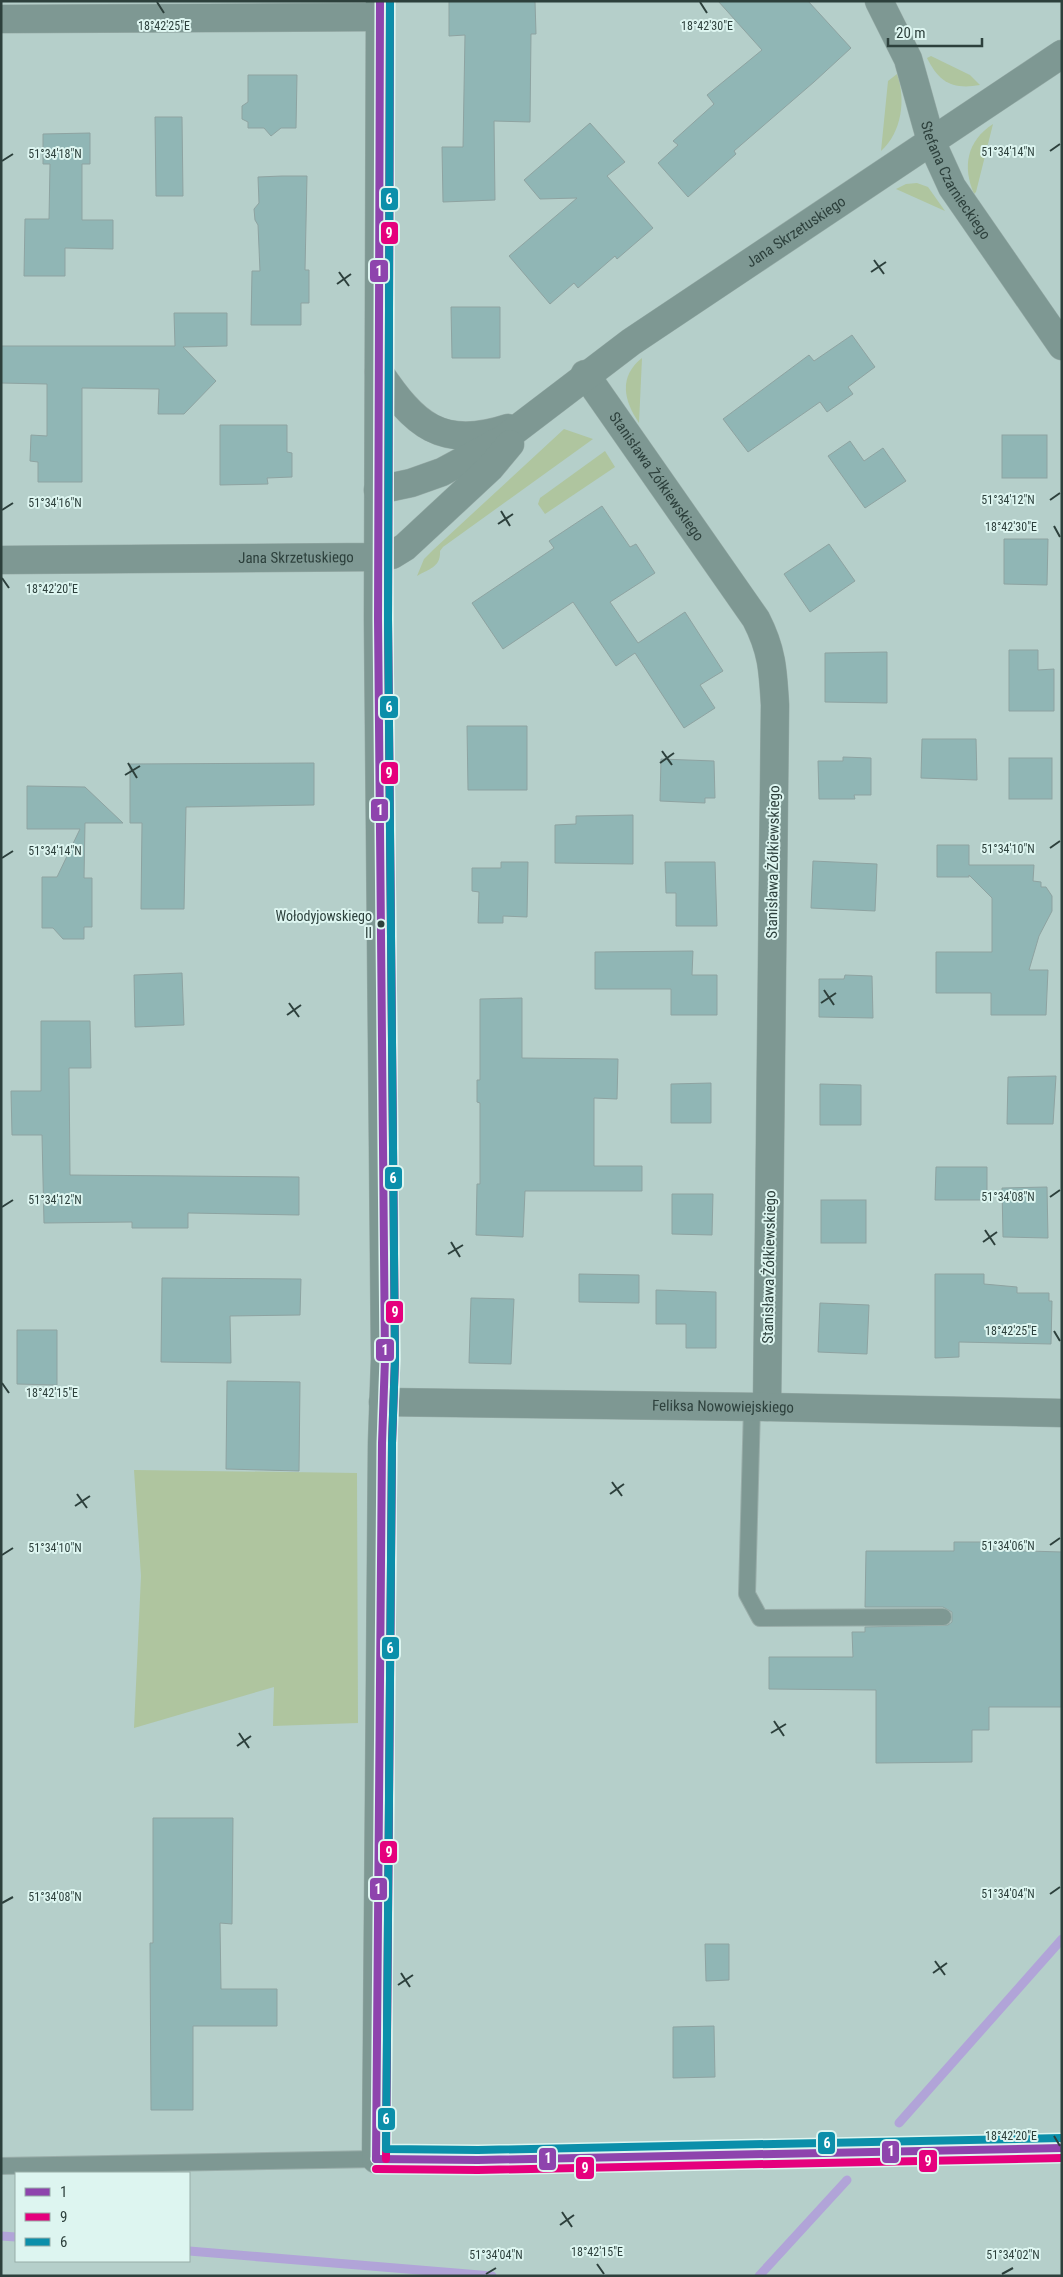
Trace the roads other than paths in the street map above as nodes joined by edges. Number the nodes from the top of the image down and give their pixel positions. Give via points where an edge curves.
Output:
1 (879, 1) edge
2 (380, 9) edge
3 (1, 19) edge
4 (1062, 54) edge
5 (932, 142) junction
6 (1062, 346) edge
7 (379, 372) junction
8 (585, 374) junction
9 (534, 416) junction
10 (378, 490) junction
11 (378, 557) junction
12 (1, 560) edge
13 (383, 1402) junction
14 (759, 1407) junction
15 (1062, 1413) edge
16 (943, 1617) dead end
17 (1062, 2148) edge
18 (376, 2159) junction
19 (1, 2166) edge

1 - 5 street, Stefana Czarnieckiego via 908,59
2 - 3 street
2 - 7 street
4 - 5 street, Jana Skrzetuskiego
5 - 6 street, Stefana Czarnieckiego via 952,187 967,211
5 - 8 street, Jana Skrzetuskiego
7 - 9 street, Jana Skrzetuskiego via 399,403 417,420 456,436 482,435 506,429
7 - 10 street
8 - 9 street, Jana Skrzetuskiego
8 - 14 street, Stanisława Żółkiewskiego via 756,619 768,642 773,670 775,705
9 - 10 street, Jana Skrzetuskiego via 505,438 442,472
9 - 11 street, Jana Skrzetuskiego via 490,468 405,547
10 - 11 street
11 - 12 street, Jana Skrzetuskiego
11 - 13 street
13 - 14 street, Feliksa Nowowiejskiego
13 - 18 street
14 - 15 street, Feliksa Nowowiejskiego
14 - 16 lane via 747,1594 760,1618
17 - 18 street via 478,2160
18 - 19 lane

